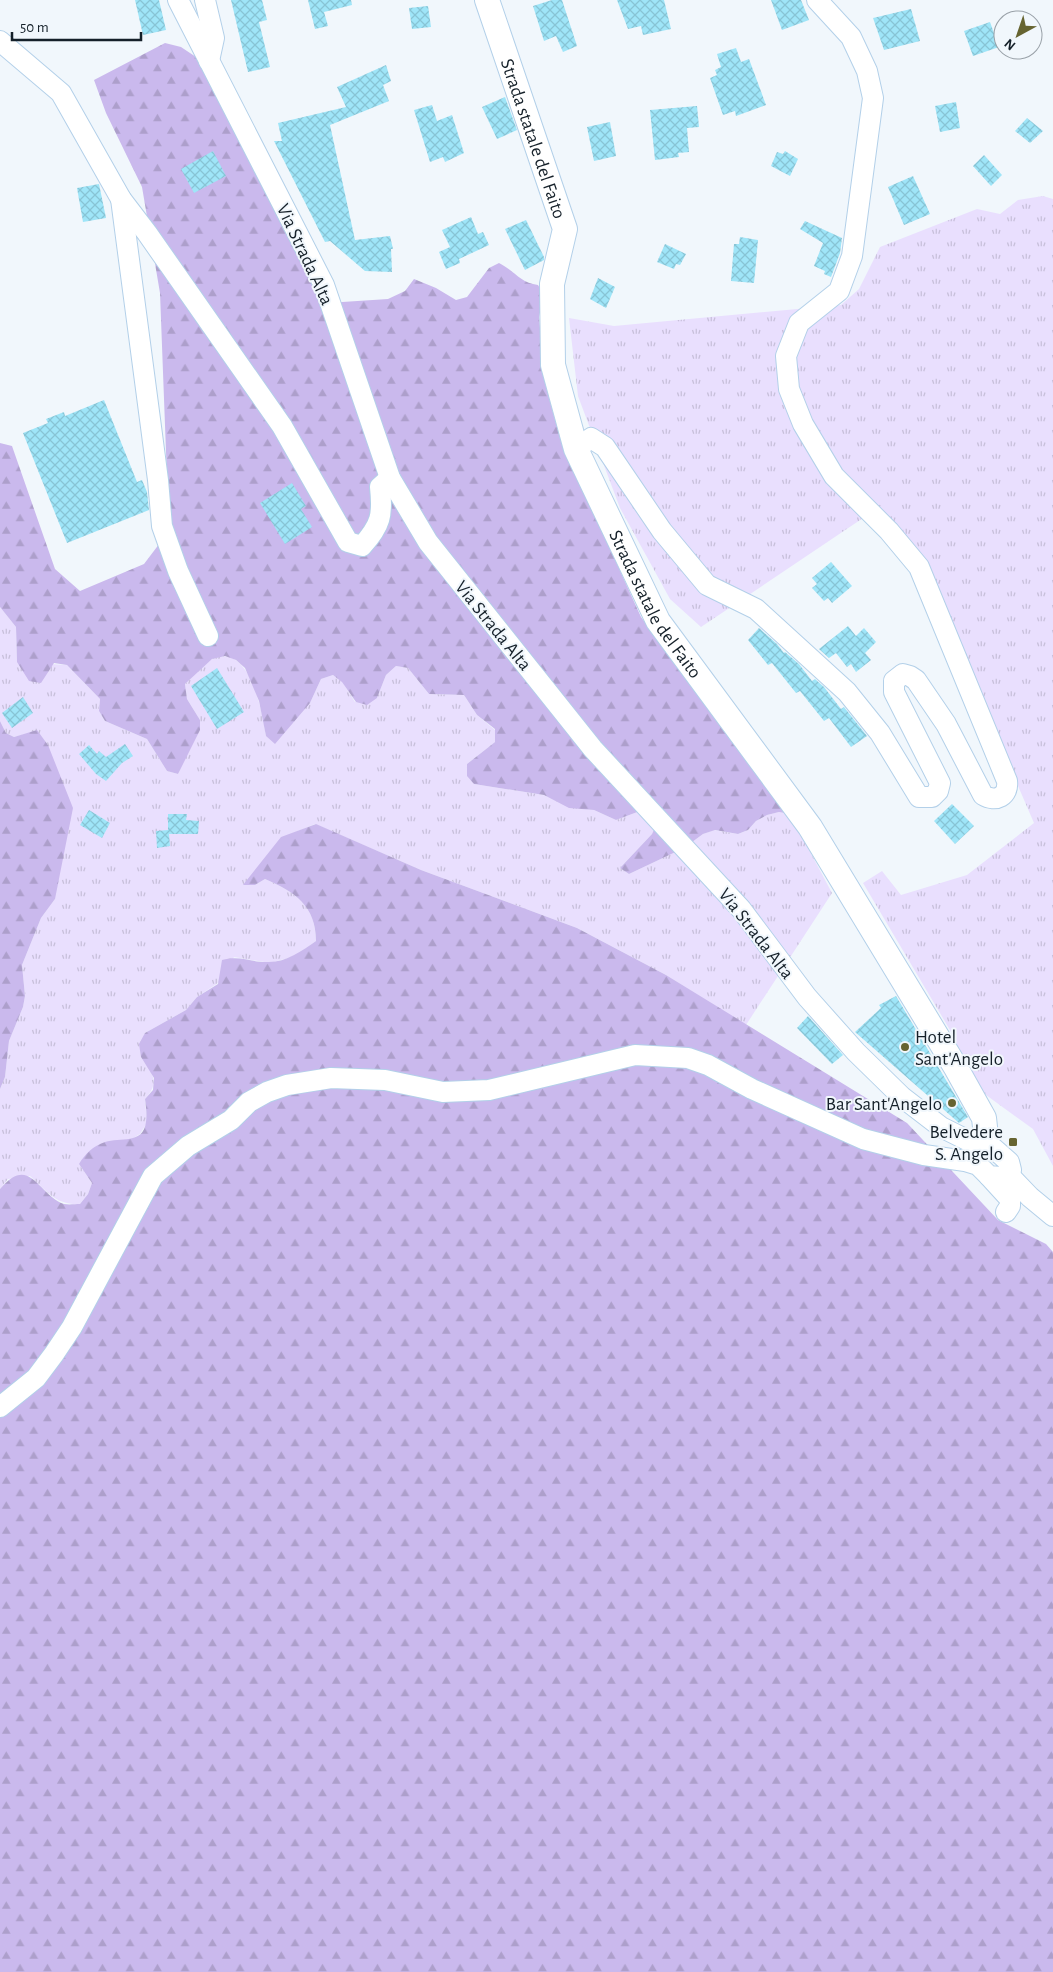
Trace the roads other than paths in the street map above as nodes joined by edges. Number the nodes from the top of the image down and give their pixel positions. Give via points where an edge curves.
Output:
1 (178, 0) edge
2 (205, 0) edge
3 (487, 0) edge
4 (817, 0) edge
5 (0, 41) edge
6 (209, 61) junction
7 (121, 199) junction
8 (576, 449) junction
9 (390, 478) junction
10 (208, 636) dead end
11 (973, 1142) junction
12 (998, 1175) junction
13 (1006, 1212) dead end
14 (1053, 1216) edge
15 (0, 1406) edge

1 - 6 street, Via Strada Alta
2 - 6 street via 214,38
3 - 8 street, Strada statale del Faito via 565,229 552,284 553,365
4 - 8 street via 851,36 867,71 873,98 852,256 838,291 799,323 786,356 789,388 803,424 834,476 889,531 919,567 1007,781 1004,794 992,799 983,795 946,724 916,680 903,674 894,680 894,692 940,782 932,797 919,797 880,733 847,692 756,610 707,585 662,531 604,447 591,438
5 - 7 street via 60,93
6 - 9 street, Via Strada Alta via 324,285
7 - 9 street via 282,426 348,542 362,546 375,531 382,508 380,487
7 - 10 street via 162,526 178,571
8 - 11 street, Strada statale del Faito via 658,621 810,827 955,1066 984,1118 986,1136
9 - 11 street, Via Strada Alta via 428,542 581,733 741,909 807,997 856,1052 902,1096 941,1127
11 - 12 street, Via Strada Alta via 992,1147 1009,1162 1011,1170
12 - 13 street via 1010,1199
12 - 14 street
12 - 15 street via 965,1161 924,1155 862,1139 688,1058 635,1055 489,1090 443,1092 385,1080 331,1078 287,1084 249,1102 231,1120 188,1146 153,1176 72,1327 36,1378

